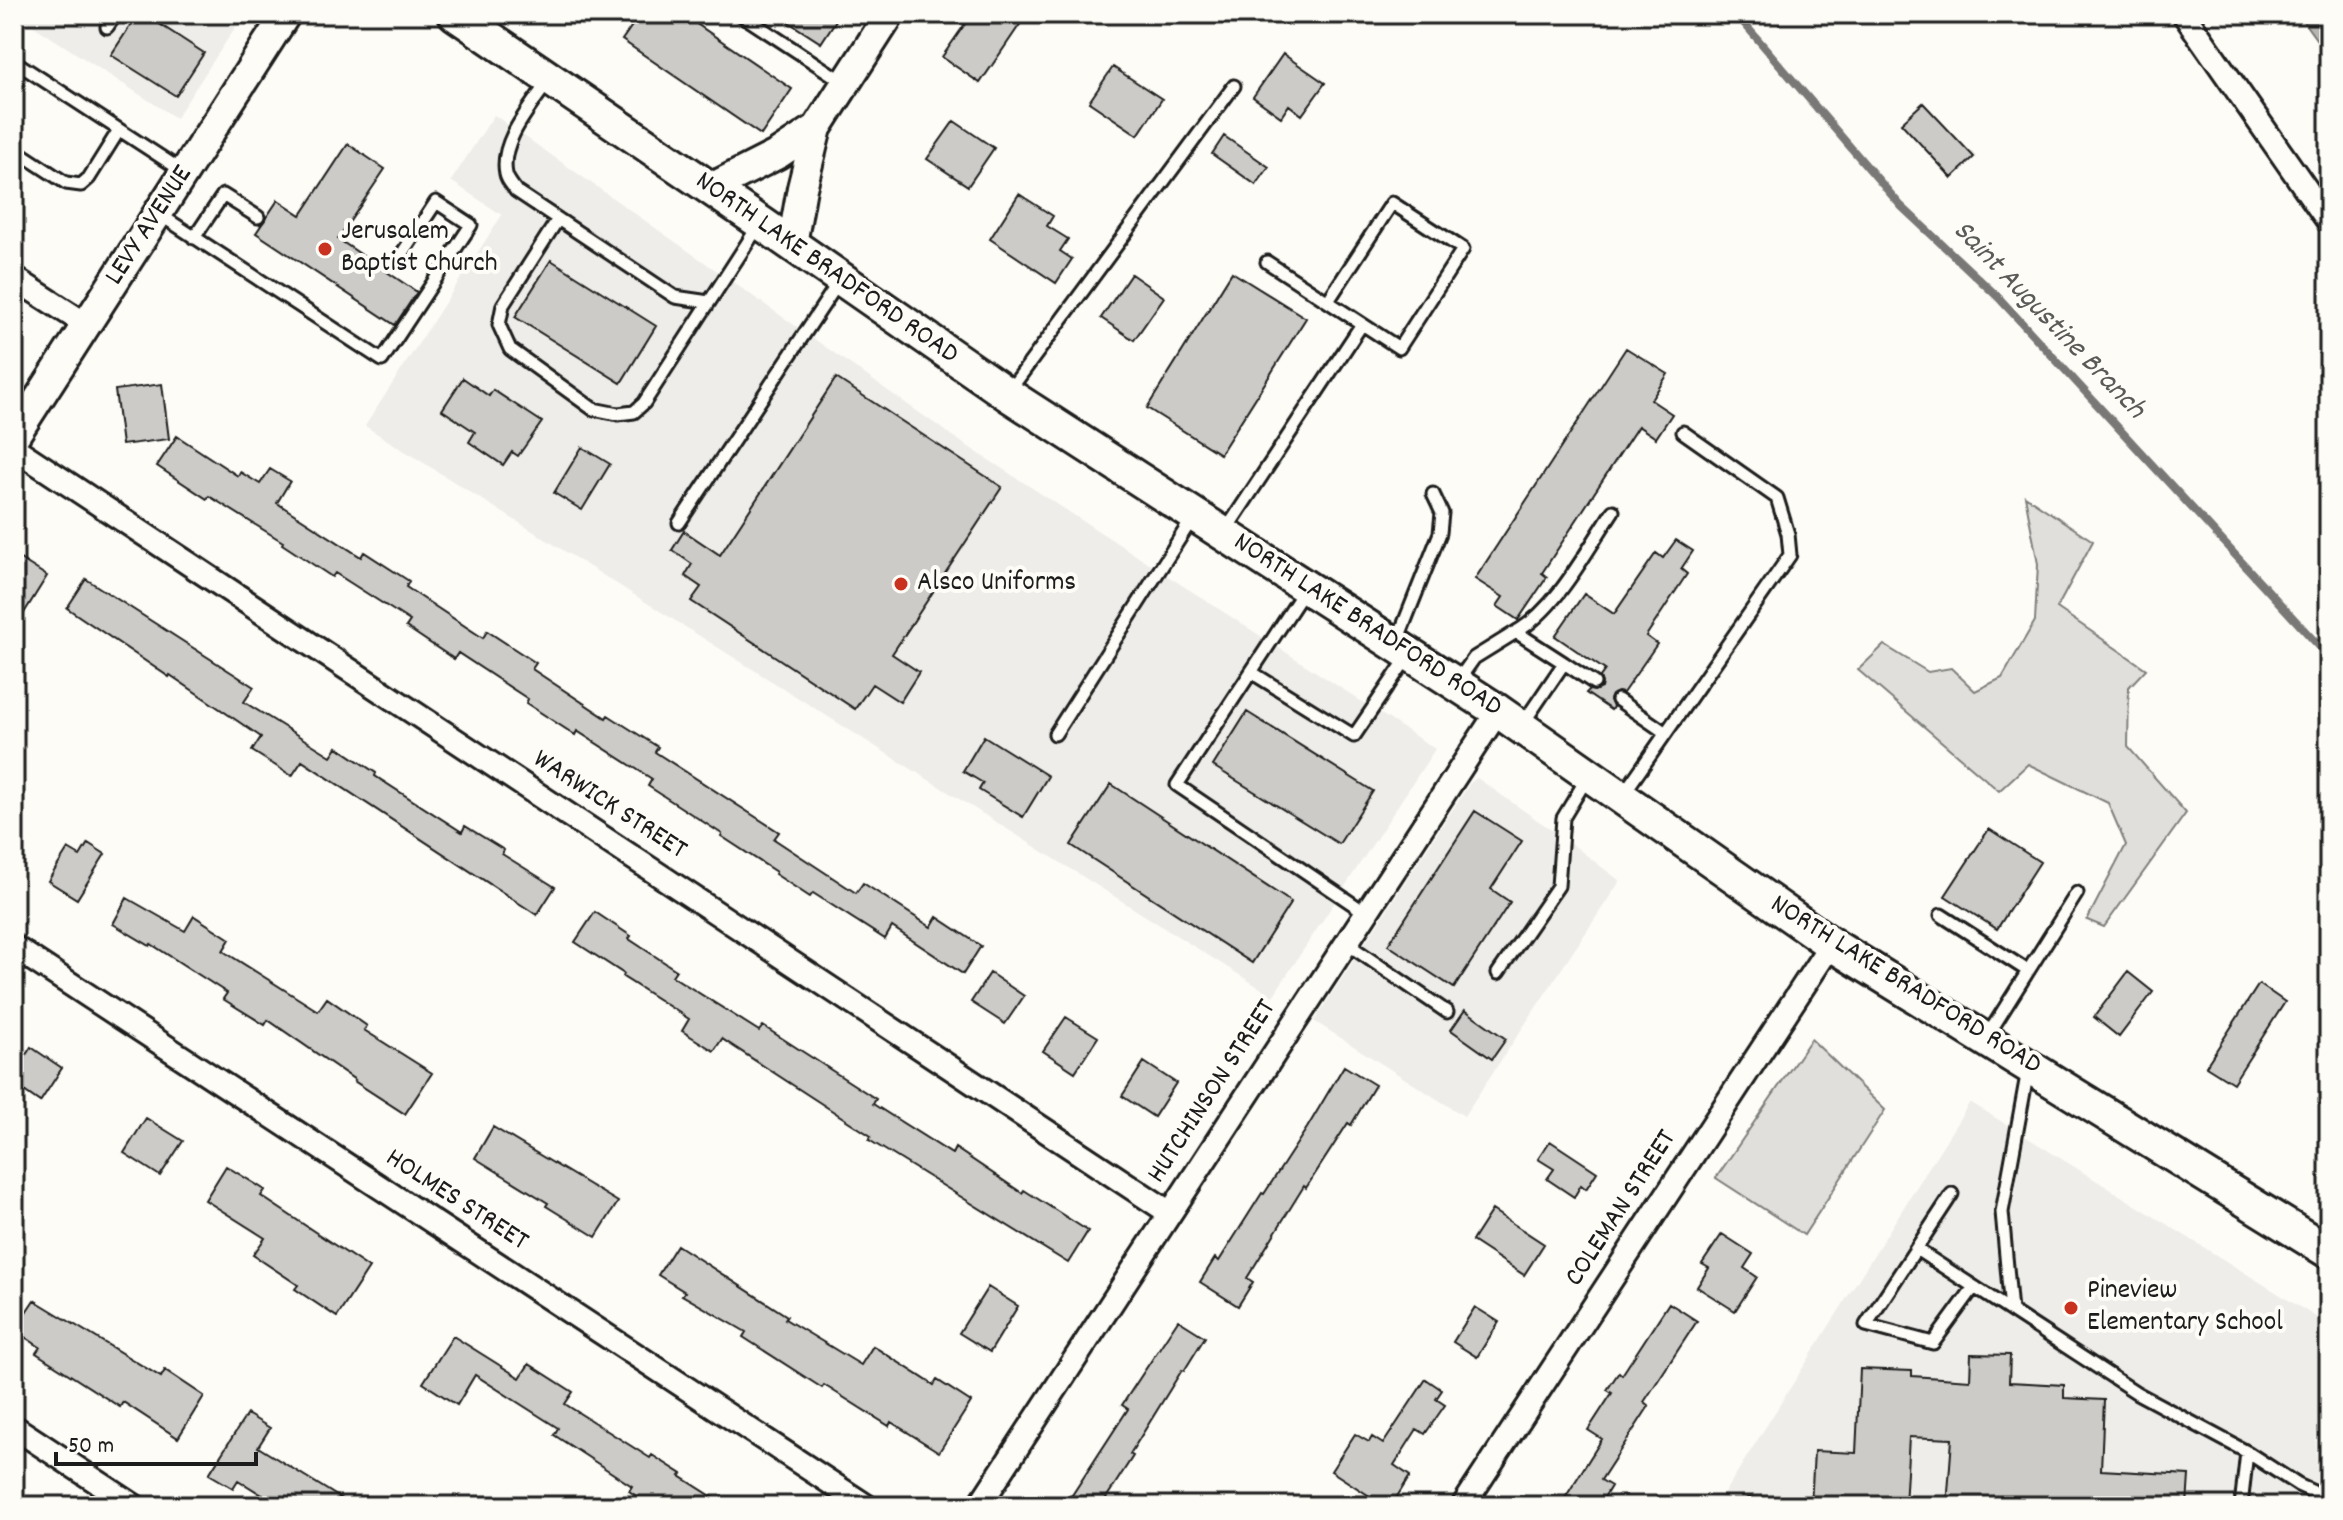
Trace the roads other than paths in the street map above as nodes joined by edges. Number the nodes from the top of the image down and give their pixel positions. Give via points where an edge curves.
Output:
1 (116, 14) edge
2 (455, 14) edge
3 (740, 14) edge
4 (890, 14) edge
5 (2184, 14) edge
6 (279, 16) edge
7 (107, 27) dead end
8 (14, 61) edge
9 (550, 79) junction
10 (845, 83) junction
11 (1234, 86) dead end
12 (817, 128) junction
13 (119, 130) junction
14 (14, 149) edge
15 (184, 172) junction
16 (711, 188) junction
17 (158, 214) junction
18 (258, 217) dead end
19 (558, 219) junction
20 (2329, 222) edge
21 (761, 223) junction
22 (194, 238) junction
23 (792, 244) junction
24 (398, 260) dead end
25 (1267, 262) dead end
26 (14, 278) edge
27 (841, 278) junction
28 (1328, 301) junction
29 (709, 302) junction
30 (1362, 324) junction
31 (87, 325) junction
32 (1007, 394) junction
33 (1683, 432) dead end
34 (14, 437) edge
35 (14, 448) edge
36 (1433, 494) dead end
37 (1613, 511) dead end
38 (1195, 516) junction
39 (679, 523) dead end
40 (1223, 534) junction
41 (1307, 587) junction
42 (1516, 632) junction
43 (1403, 649) junction
44 (1564, 663) junction
45 (1251, 672) junction
46 (1594, 683) dead end
47 (1456, 684) junction
48 (1618, 700) dead end
49 (1510, 719) junction
50 (1666, 733) junction
51 (1055, 734) dead end
52 (1589, 774) junction
53 (1621, 796) junction
54 (2077, 893) dead end
55 (1366, 913) junction
56 (1941, 915) dead end
57 (1346, 943) junction
58 (1831, 944) junction
59 (14, 947) edge
60 (2028, 971) junction
61 (1498, 973) dead end
62 (1447, 1012) dead end
63 (1986, 1039) junction
64 (2029, 1065) junction
65 (1952, 1194) dead end
66 (1170, 1213) junction
67 (1916, 1249) junction
68 (2329, 1252) edge
69 (1974, 1287) junction
70 (2011, 1311) junction
71 (14, 1427) edge
72 (2247, 1452) junction
73 (2329, 1499) edge
74 (134, 1506) edge
75 (866, 1506) edge
76 (979, 1506) edge
77 (1463, 1506) edge
78 (2241, 1506) edge

1 - 7 lane
2 - 9 main road, NORTH LAKE BRADFORD ROAD
3 - 10 lane
4 - 10 street
5 - 20 street
6 - 15 street, LEVY AVENUE
8 - 13 lane
9 - 16 main road, NORTH LAKE BRADFORD ROAD
9 - 19 lane via 507,149 506,177 516,191
10 - 12 street
11 - 32 lane
12 - 16 street
12 - 23 street
13 - 14 lane via 81,185 66,183
13 - 15 lane
15 - 17 street, LEVY AVENUE
16 - 21 main road, NORTH LAKE BRADFORD ROAD
17 - 22 lane
17 - 31 street, LEVY AVENUE
18 - 22 lane via 223,195
19 - 29 lane via 675,297
19 - 29 lane via 503,305 499,325 510,349 593,409 618,414 634,412 644,403
21 - 23 main road, NORTH LAKE BRADFORD ROAD
21 - 29 lane
22 - 24 lane via 382,360 471,225 436,202
23 - 27 main road, NORTH LAKE BRADFORD ROAD
25 - 28 lane
26 - 31 street
27 - 32 main road, NORTH LAKE BRADFORD ROAD
27 - 39 lane
28 - 30 lane
28 - 30 lane via 1392,203 1463,249 1399,348
30 - 40 lane
31 - 34 street, LEVY AVENUE
32 - 38 main road, NORTH LAKE BRADFORD ROAD
33 - 50 lane via 1777,498 1790,555
35 - 66 street, WARWICK STREET
36 - 43 lane via 1442,513 1440,533
37 - 42 lane via 1555,598
38 - 40 main road, NORTH LAKE BRADFORD ROAD
38 - 51 lane
40 - 41 main road, NORTH LAKE BRADFORD ROAD
41 - 43 main road, NORTH LAKE BRADFORD ROAD
41 - 45 lane
42 - 44 lane
42 - 47 lane via 1474,658
43 - 45 lane via 1354,736
43 - 47 main road, NORTH LAKE BRADFORD ROAD
44 - 46 lane
44 - 49 lane
45 - 55 lane via 1177,785
47 - 49 main road, NORTH LAKE BRADFORD ROAD
48 - 50 lane
49 - 52 main road, NORTH LAKE BRADFORD ROAD
49 - 55 street, HUTCHINSON STREET
50 - 53 lane
52 - 53 main road, NORTH LAKE BRADFORD ROAD
52 - 61 lane via 1563,818 1558,886
53 - 58 main road, NORTH LAKE BRADFORD ROAD
54 - 60 lane
55 - 57 street, HUTCHINSON STREET
56 - 60 lane
57 - 62 lane
57 - 66 street, HUTCHINSON STREET
58 - 63 main road, NORTH LAKE BRADFORD ROAD
58 - 77 street, COLEMAN STREET
59 - 75 street, HOLMES STREET
60 - 63 lane
63 - 64 main road, NORTH LAKE BRADFORD ROAD
64 - 68 main road, NORTH LAKE BRADFORD ROAD
64 - 70 lane via 2002,1212
65 - 67 lane
66 - 76 street, HUTCHINSON STREET
67 - 69 lane
67 - 69 lane via 1866,1325 1933,1343
69 - 70 lane
70 - 72 lane via 2137,1393
71 - 74 street
72 - 73 lane
72 - 78 lane

